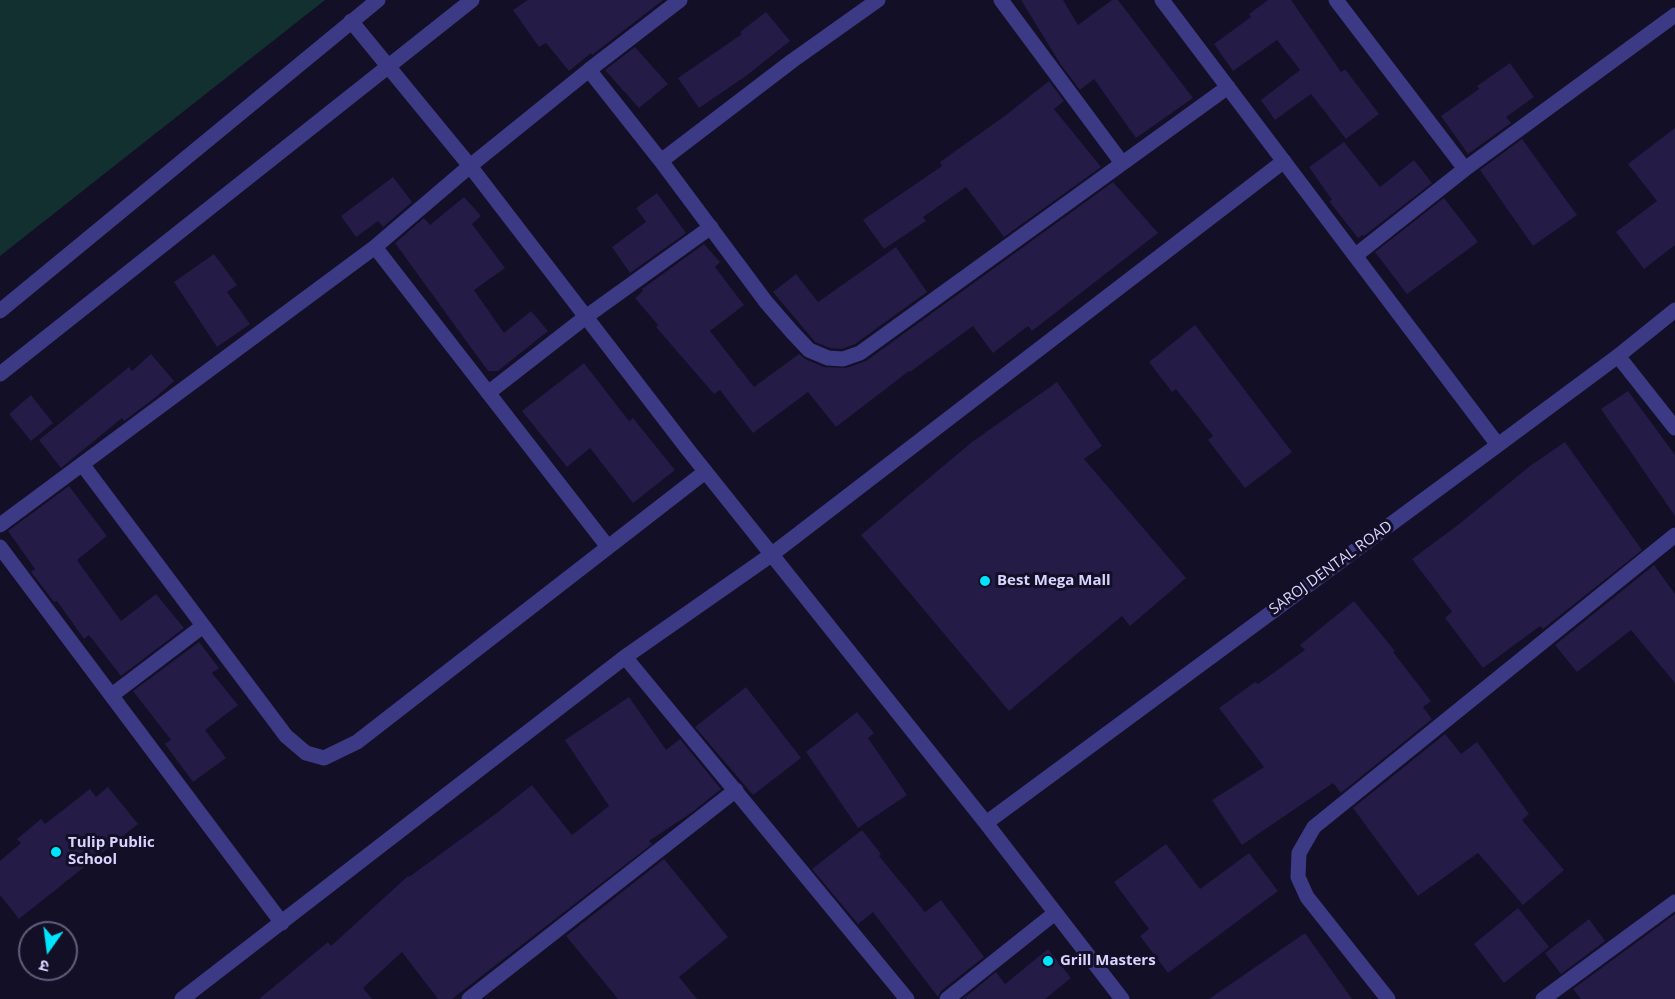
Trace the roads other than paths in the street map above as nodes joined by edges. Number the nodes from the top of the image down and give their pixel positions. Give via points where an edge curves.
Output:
1 (378, 0) edge
2 (472, 0) edge
3 (680, 0) edge
4 (878, 0) edge
5 (1002, 0) edge
6 (1162, 0) edge
7 (1336, 0) edge
8 (1675, 15) edge
9 (351, 21) junction
10 (389, 66) junction
11 (589, 70) junction
12 (1228, 87) junction
13 (661, 161) junction
14 (1284, 161) junction
15 (1122, 163) junction
16 (470, 166) junction
17 (1464, 169) junction
18 (711, 227) junction
19 (375, 247) junction
20 (1356, 255) junction
21 (1675, 310) edge
22 (0, 311) edge
23 (587, 316) junction
24 (1618, 356) junction
25 (0, 374) edge
26 (488, 393) junction
27 (1675, 428) edge
28 (1498, 445) junction
29 (82, 464) junction
30 (705, 472) junction
31 (0, 525) edge
32 (1675, 535) edge
33 (0, 547) edge
34 (608, 547) junction
35 (771, 555) junction
36 (203, 626) junction
37 (625, 657) junction
38 (112, 695) junction
39 (736, 790) junction
40 (986, 823) junction
41 (1675, 902) edge
42 (1055, 912) junction
43 (282, 923) junction
44 (182, 999) edge
45 (469, 999) edge
46 (907, 999) edge
47 (947, 999) edge
48 (1122, 999) edge
49 (1388, 999) edge
50 (1543, 999) edge

1 - 9 street
2 - 10 street
3 - 11 street
4 - 13 street
5 - 15 street
6 - 12 street
7 - 17 street
8 - 17 street
9 - 10 street
9 - 22 street
10 - 16 street
10 - 25 street
11 - 13 street
11 - 16 street
12 - 14 street
12 - 15 street
13 - 18 street
14 - 20 street
14 - 35 street
15 - 18 street via 860,353 843,359 809,350 766,302
16 - 19 street
16 - 23 street
17 - 20 street
18 - 23 street
19 - 26 street
19 - 29 street
20 - 28 street
21 - 24 street, SAROJ DENTAL ROAD
23 - 26 street
23 - 30 street
24 - 27 street
24 - 28 street, SAROJ DENTAL ROAD
26 - 34 street
28 - 40 street, SAROJ DENTAL ROAD
29 - 31 street
29 - 36 street
30 - 34 street
30 - 35 street
32 - 49 street via 1314,827 1299,853 1298,877 1306,897
33 - 38 street
34 - 36 street via 357,742 324,758 306,753 286,736
35 - 37 street
35 - 40 street
36 - 38 street
37 - 39 street
37 - 43 street
38 - 43 street
39 - 45 street
39 - 46 street
40 - 42 street
41 - 50 street
42 - 47 street
42 - 48 street
43 - 44 street

